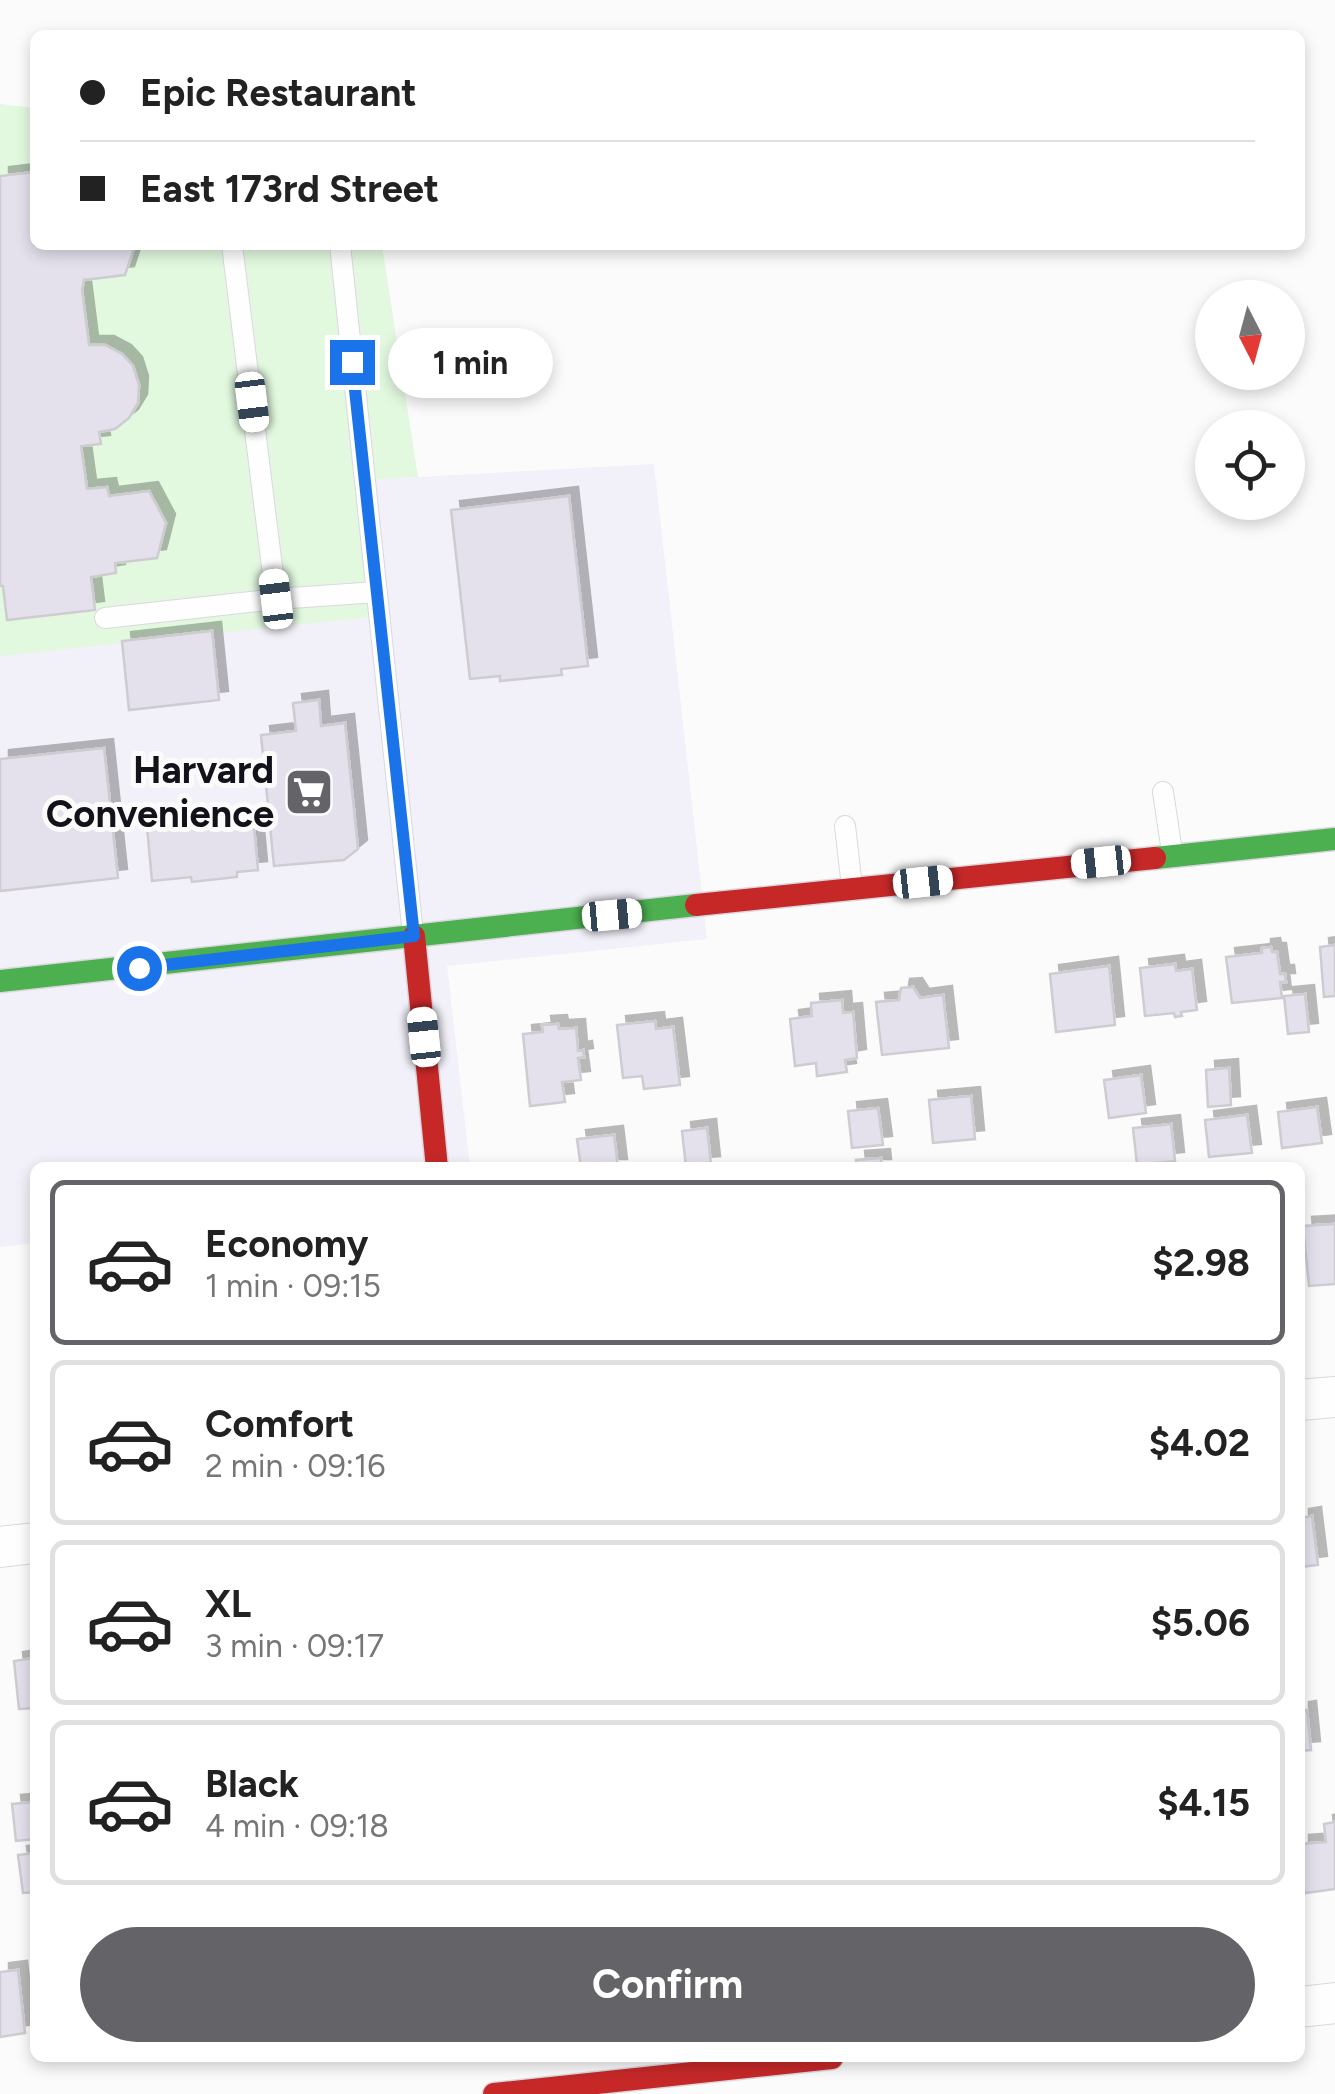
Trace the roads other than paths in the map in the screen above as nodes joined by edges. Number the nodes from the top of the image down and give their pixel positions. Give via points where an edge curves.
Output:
1 (233, 250) edge
2 (341, 250) edge
3 (376, 592) junction
4 (276, 599) junction
5 (105, 618) dead end
6 (1163, 792) dead end
7 (845, 826) dead end
8 (1335, 838) edge
9 (1172, 854) junction
10 (852, 890) junction
11 (414, 936) junction
12 (0, 982) edge
13 (436, 1162) edge
14 (1335, 1396) edge
15 (1305, 1399) edge
16 (30, 1544) edge
17 (0, 1547) edge
18 (1335, 2003) edge
19 (1305, 2006) edge
20 (778, 2062) edge
21 (537, 2080) edge
22 (494, 2094) edge

1 - 4 lane
2 - 3 lane
3 - 4 lane
3 - 11 lane
4 - 5 lane
6 - 9 lane
7 - 10 lane
8 - 9 main road
9 - 10 main road
10 - 11 main road
11 - 12 main road
11 - 13 main road
14 - 15 street
16 - 17 street
18 - 19 street
20 - 21 main road
21 - 22 main road

